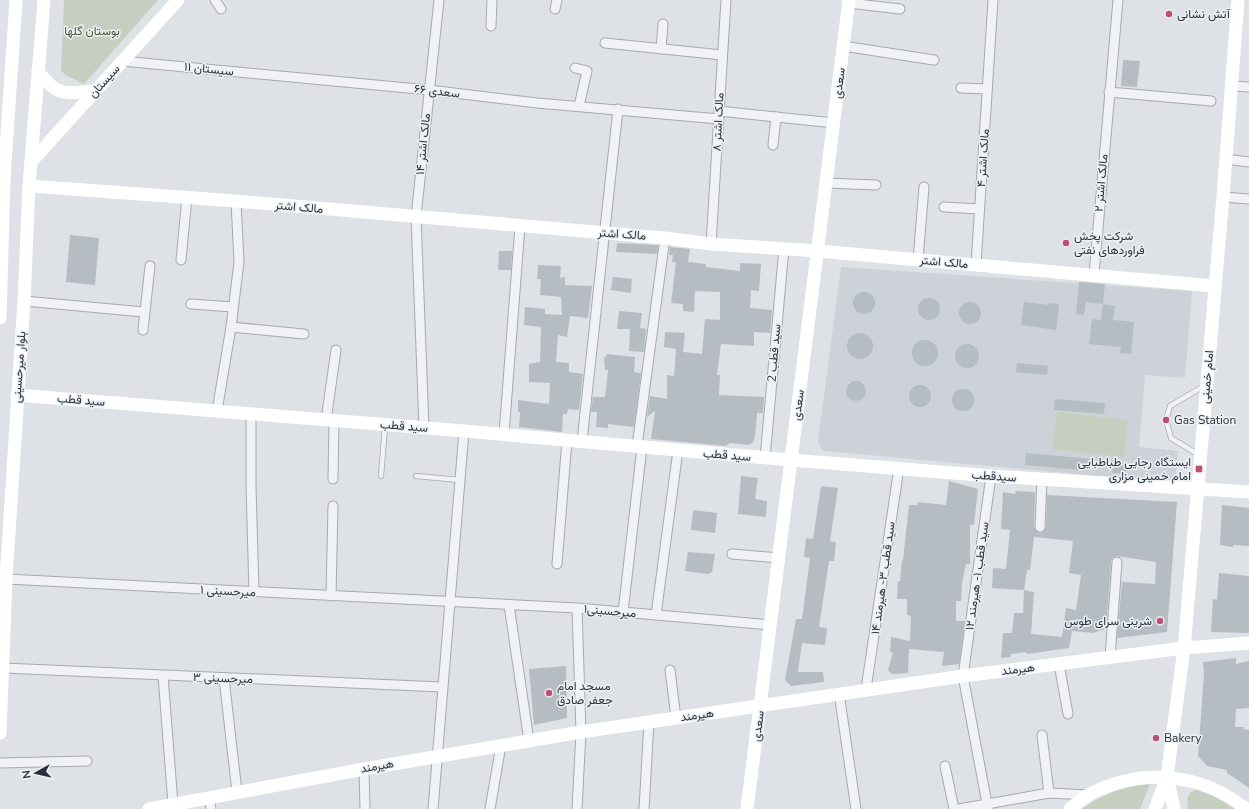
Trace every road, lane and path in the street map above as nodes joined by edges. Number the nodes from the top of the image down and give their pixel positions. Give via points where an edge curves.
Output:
1 (16, 0) edge
2 (44, 0) edge
3 (178, 0) edge
4 (215, 0) edge
5 (439, 0) edge
6 (492, 0) edge
7 (726, 0) edge
8 (993, 0) edge
9 (1118, 0) edge
10 (1238, 0) edge
11 (849, 1) edge
12 (221, 9) dead end
13 (900, 9) dead end
14 (663, 24) dead end
15 (491, 26) dead end
16 (605, 42) dead end
17 (843, 46) junction
18 (661, 49) junction
19 (722, 55) junction
20 (934, 60) dead end
21 (122, 61) junction
22 (575, 68) dead end
23 (38, 71) junction
24 (294, 77) joint
25 (1231, 86) junction
26 (1249, 87) edge
27 (961, 88) dead end
28 (429, 90) junction
29 (987, 90) junction
30 (96, 91) junction
31 (1109, 92) junction
32 (1211, 101) dead end
33 (579, 106) junction
34 (618, 110) junction
35 (719, 115) junction
36 (776, 117) junction
37 (834, 123) junction
38 (773, 145) dead end
39 (1225, 159) junction
40 (31, 162) junction
41 (1249, 162) edge
42 (2, 179) edge
43 (826, 183) junction
44 (29, 186) junction
45 (876, 186) dead end
46 (924, 187) dead end
47 (2, 195) edge
48 (187, 197) junction
49 (1223, 197) junction
50 (1249, 199) edge
51 (236, 201) junction
52 (944, 207) dead end
53 (979, 209) junction
54 (416, 217) junction
55 (520, 226) junction
56 (606, 233) junction
57 (665, 238) junction
58 (711, 244) junction
59 (784, 248) junction
60 (818, 251) junction
61 (181, 260) dead end
62 (918, 260) junction
63 (976, 265) junction
64 (150, 266) dead end
65 (1, 268) edge
66 (1094, 274) junction
67 (1214, 286) junction
68 (24, 301) junction
69 (191, 304) dead end
70 (233, 307) junction
71 (144, 312) junction
72 (0, 318) edge
73 (231, 327) junction
74 (143, 330) dead end
75 (304, 334) dead end
76 (336, 350) dead end
77 (1206, 385) junction
78 (17, 395) junction
79 (217, 411) junction
80 (251, 414) junction
81 (330, 420) junction
82 (385, 424) junction
83 (424, 427) junction
84 (464, 431) junction
85 (504, 434) junction
86 (567, 440) junction
87 (582, 441) junction
88 (640, 447) junction
89 (678, 450) junction
90 (1200, 456) junction
91 (765, 458) junction
92 (791, 460) junction
93 (899, 468) junction
94 (381, 476) dead end
95 (416, 476) dead end
96 (991, 476) junction
97 (333, 479) dead end
98 (1042, 479) junction
99 (460, 480) junction
100 (1197, 488) junction
101 (1249, 492) edge
102 (334, 506) dead end
103 (5, 522) edge
104 (1040, 527) dead end
105 (732, 554) dead end
106 (779, 558) junction
107 (1117, 562) dead end
108 (557, 564) dead end
109 (6, 579) junction
110 (254, 592) junction
111 (331, 596) junction
112 (450, 603) junction
113 (509, 605) junction
114 (577, 608) junction
115 (623, 612) junction
116 (656, 615) junction
117 (770, 625) junction
118 (1249, 643) edge
119 (1184, 648) junction
120 (1110, 657) junction
121 (1059, 664) junction
122 (3, 668) junction
123 (670, 670) dead end
124 (163, 676) junction
125 (963, 676) junction
126 (224, 678) junction
127 (442, 687) junction
128 (866, 689) junction
129 (839, 693) junction
130 (760, 706) junction
131 (1068, 714) dead end
132 (676, 718) junction
133 (649, 722) junction
134 (581, 732) junction
135 (0, 734) edge
136 (1042, 735) dead end
137 (529, 741) junction
138 (500, 745) junction
139 (436, 756) junction
140 (87, 761) dead end
141 (0, 763) edge
142 (945, 766) dead end
143 (364, 769) junction
144 (1167, 777) junction
145 (237, 792) junction
146 (1050, 793) junction
147 (1089, 794) junction
148 (210, 803) edge
149 (173, 804) junction
150 (988, 806) edge
151 (149, 809) edge
152 (365, 809) edge
153 (433, 809) edge
154 (490, 809) edge
155 (577, 809) edge
156 (644, 809) edge
157 (747, 809) edge
158 (856, 809) edge
159 (954, 809) edge
160 (959, 809) edge
161 (1070, 809) edge
162 (1155, 809) edge
163 (1174, 809) edge
164 (1246, 809) edge

1 - 42 main road
2 - 23 main road, بلوار میرحسینی
3 - 21 main road, سیستان
4 - 12 street
5 - 28 street, مالک اشتر ۱۴
6 - 15 street
7 - 19 street, مالک اشتر ۸
8 - 29 street, مالک اشتر ۴
9 - 31 street, مالک اشتر ۲
10 - 25 main road, امام خمینی
11 - 13 street
11 - 17 main road, سعدی
14 - 18 street
16 - 18 street
17 - 20 street
17 - 37 main road, سعدی
18 - 19 street
19 - 35 street, مالک اشتر ۸
21 - 24 street, سیستان ۱۱
21 - 30 main road, سیستان
22 - 33 street via 587,71
23 - 30 main road via 49,86 60,92
23 - 40 main road, بلوار میرحسینی
24 - 28 street, سعدی ۶۶
25 - 26 street
25 - 39 main road, امام خمینی
27 - 29 street
28 - 33 street, سعدی ۶۶ via 537,104
28 - 54 street, مالک اشتر ۱۴
29 - 53 street, مالک اشتر ۴
30 - 40 main road, سیستان
31 - 32 street
31 - 66 street, مالک اشتر ۲
33 - 34 street, سعدی ۶۶
34 - 35 street, سعدی ۶۶
34 - 56 street
35 - 36 street
35 - 58 street, مالک اشتر ۸
36 - 37 street
36 - 38 street
37 - 43 main road, سعدی
39 - 41 street
39 - 49 main road, امام خمینی
40 - 44 main road, بلوار میرحسینی
42 - 47 main road
43 - 45 street
43 - 60 main road, سعدی
44 - 48 main road, مالک اشتر
44 - 68 main road, بلوار میرحسینی
46 - 62 street
47 - 65 main road
48 - 51 main road, مالک اشتر
48 - 61 street
49 - 50 street
49 - 67 main road, امام خمینی
51 - 54 main road, مالک اشتر
51 - 70 street via 239,262
52 - 53 street
53 - 63 street, مالک اشتر ۴
54 - 55 main road, مالک اشتر
54 - 83 street, مالک اشتر ۱۴
55 - 56 main road, مالک اشتر
55 - 85 street
56 - 57 main road, مالک اشتر
56 - 87 street
57 - 58 main road, مالک اشتر
57 - 88 street
58 - 59 main road, مالک اشتر
59 - 60 main road, مالک اشتر
59 - 91 street, سید قطب 2
60 - 62 main road, مالک اشتر
60 - 92 main road, سعدی
62 - 63 main road, مالک اشتر
63 - 66 main road, مالک اشتر
64 - 71 street
65 - 72 main road
66 - 67 main road, مالک اشتر
67 - 77 main road, امام خمینی
68 - 71 street
68 - 78 main road, بلوار میرحسینی
69 - 70 street
70 - 73 street
71 - 74 street
73 - 75 street
73 - 79 street
76 - 81 street
77 - 90 main road, امام خمینی
77 - 90 lane via 1170,406 1166,420 1171,438
78 - 79 main road, سید قطب
78 - 103 main road, بلوار میرحسینی
79 - 80 main road, سید قطب
80 - 81 main road, سید قطب
80 - 110 street
81 - 82 main road, سید قطب
81 - 97 street
82 - 83 main road, سید قطب
82 - 94 lane
83 - 84 main road, سید قطب
84 - 85 main road, سید قطب
84 - 99 street
85 - 86 main road, سید قطب
86 - 87 main road, سید قطب
86 - 108 street
87 - 88 main road, سید قطب
88 - 89 main road, سید قطب
88 - 115 street
89 - 91 main road, سید قطب
89 - 116 street
90 - 100 main road, امام خمینی
91 - 92 main road, سید قطب
92 - 93 main road, سیدقطب
92 - 106 main road, سعدی
93 - 96 main road, سیدقطب
93 - 128 street, سید قطب ۳- هیرمند ۱۴
95 - 99 lane
96 - 98 main road, سیدقطب
96 - 125 street, سید قطب ۱- هیرمند ۱۲
98 - 100 main road, سیدقطب
98 - 104 street
99 - 112 street
100 - 101 main road, سیدقطب
100 - 119 main road, امام خمینی
102 - 111 street
103 - 109 main road, بلوار میرحسینی
105 - 106 street
106 - 117 main road, سعدی
107 - 120 street
109 - 110 street, میرحسینی ۱
109 - 122 main road, بلوار میرحسینی
110 - 111 street, میرحسینی ۱
111 - 112 street, میرحسینی ۱
112 - 113 street, میرحسینی۱
112 - 127 street
113 - 114 street, میرحسینی۱
113 - 137 street
114 - 115 street, میرحسینی۱
114 - 134 street
115 - 116 street, میرحسینی۱
116 - 117 street, میرحسینی۱
117 - 130 main road, سعدی
118 - 119 main road, هیرمند
119 - 120 main road, هیرمند
119 - 144 main road, امام خمینی
120 - 121 main road, هیرمند
121 - 125 main road, هیرمند
121 - 131 street
122 - 124 street, میرحسینی ۳
122 - 135 main road, بلوار میرحسینی
123 - 132 street
124 - 126 street, میرحسینی ۳
124 - 149 street
125 - 128 main road, هیرمند
125 - 150 street, سید قطب ۱- هیرمند ۱۲
126 - 127 street, میرحسینی ۳
126 - 145 street
127 - 139 street
128 - 129 main road, هیرمند
129 - 130 main road, هیرمند
129 - 158 street
130 - 132 main road, هیرمند
130 - 157 main road, سعدی
132 - 133 main road, هیرمند
133 - 134 main road, هیرمند
133 - 156 street
134 - 137 main road, هیرمند
134 - 155 street
136 - 146 street
137 - 138 main road, هیرمند
138 - 139 main road, هیرمند
138 - 154 street
139 - 143 main road, هیرمند
139 - 153 street
140 - 141 street
142 - 159 street
143 - 145 main road, هیرمند
143 - 152 street
144 - 147 main road via 1123,781
144 - 162 main road, امام خمینی
144 - 163 main road, امام خمینی
144 - 164 main road via 1196,782 1230,796
145 - 148 main road, هیرمند
146 - 147 street
146 - 150 street
147 - 161 main road
148 - 149 main road, هیرمند
149 - 151 main road, هیرمند
150 - 160 street

